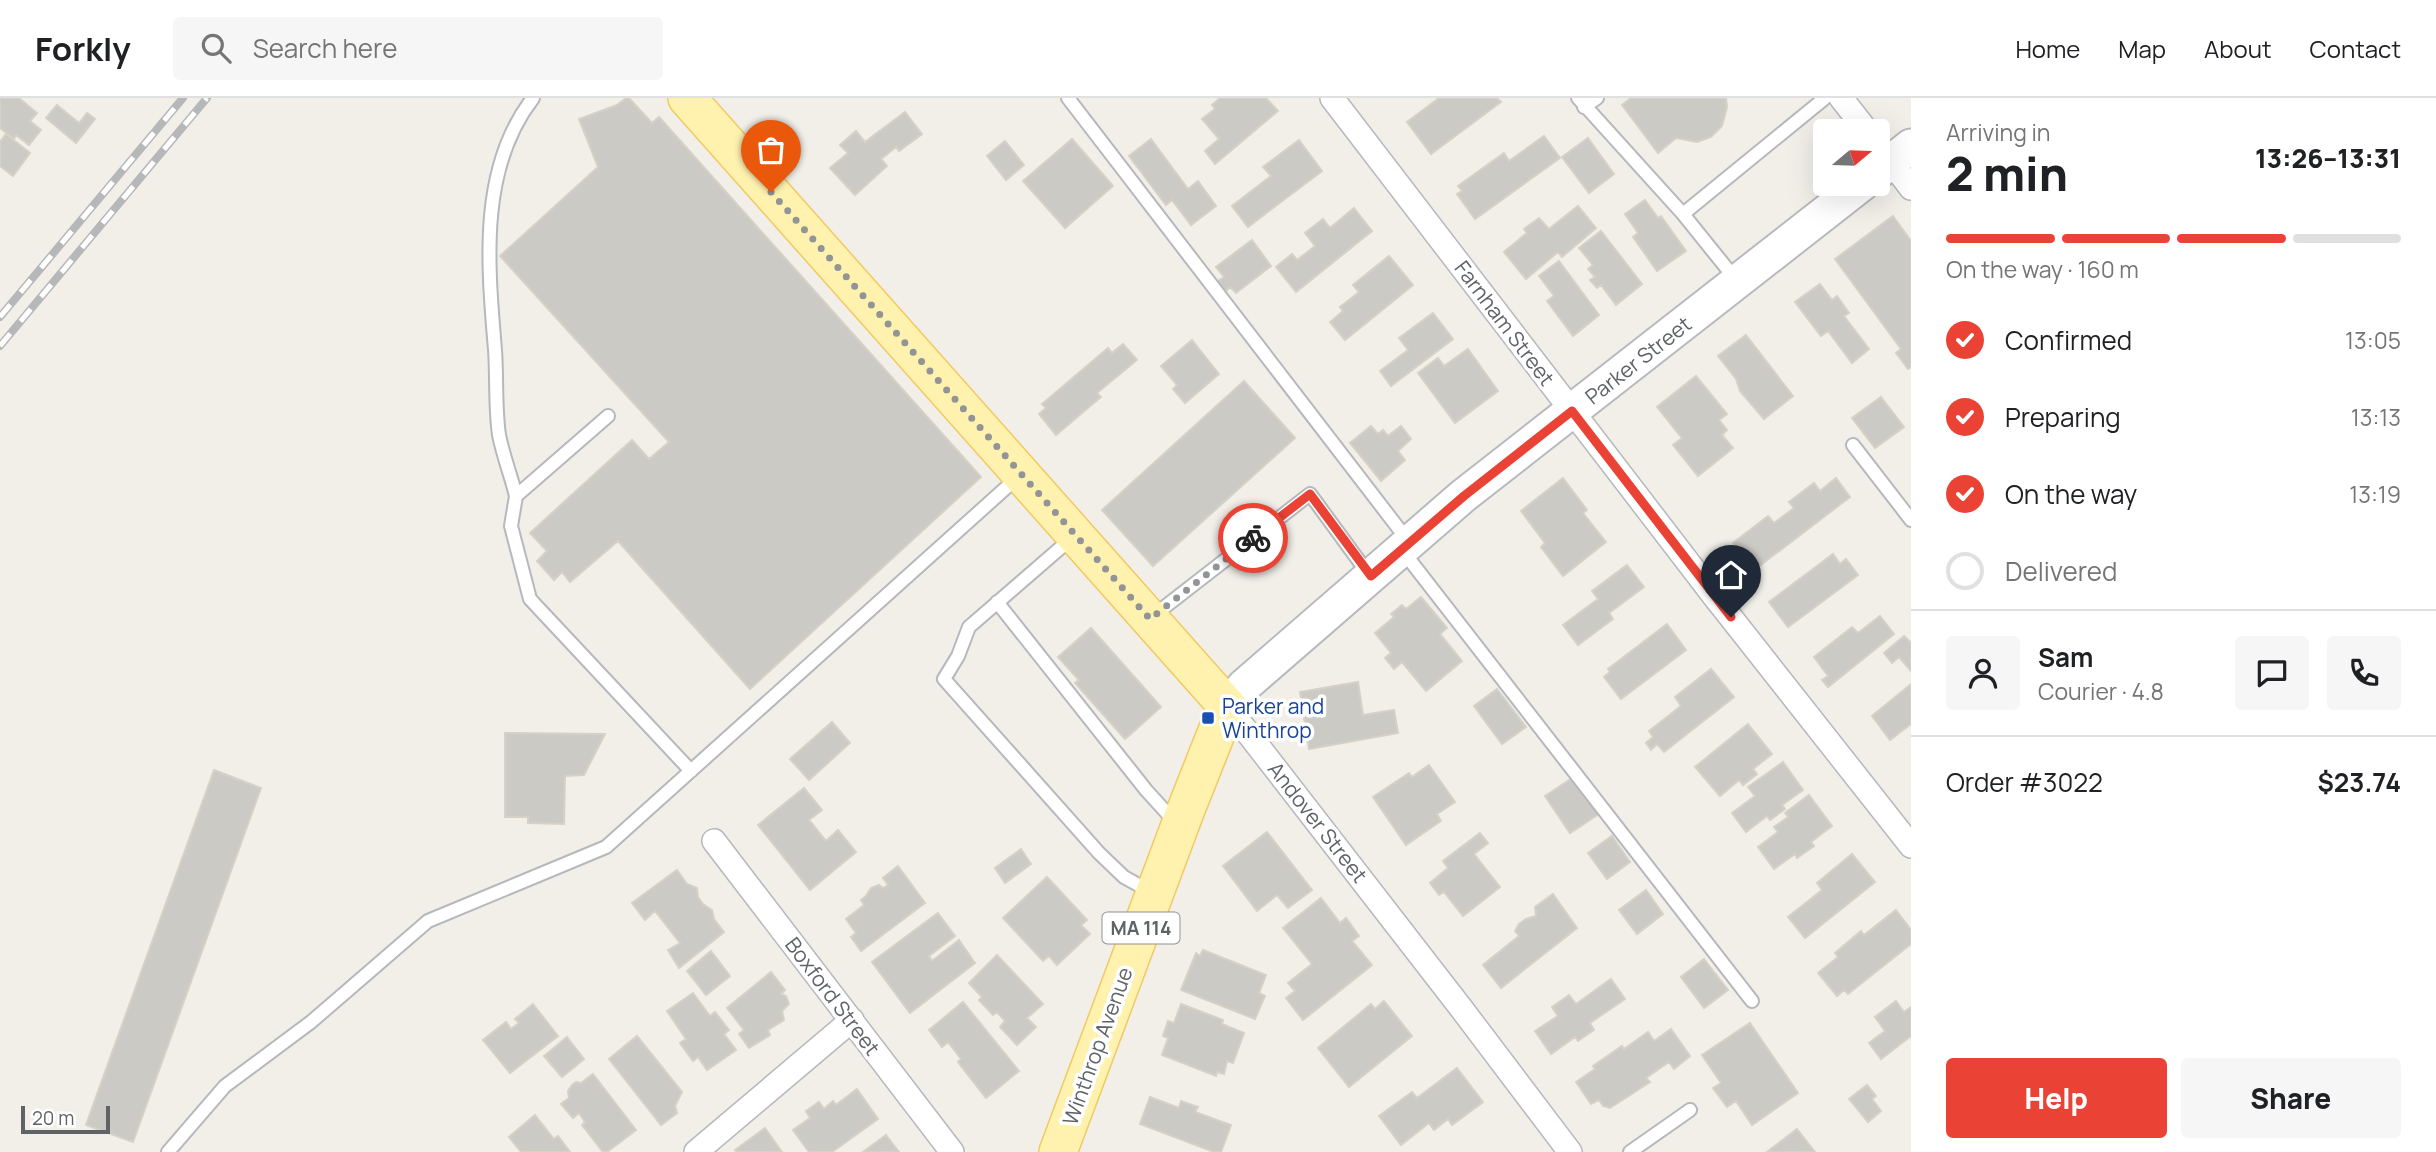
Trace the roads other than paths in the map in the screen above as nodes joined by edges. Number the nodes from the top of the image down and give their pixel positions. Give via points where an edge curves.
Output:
1 (533, 98) edge
2 (687, 98) edge
3 (1068, 98) edge
4 (1332, 98) edge
5 (1597, 98) edge
6 (1825, 98) edge
7 (1841, 98) edge
8 (1581, 103) edge
9 (1858, 119) edge
10 (1890, 157) edge
11 (1911, 188) edge
12 (1847, 196) edge
13 (1683, 214) junction
14 (1738, 282) junction
15 (1572, 411) junction
16 (608, 416) dead end
17 (1853, 445) dead end
18 (1022, 473) junction
19 (516, 496) junction
20 (1911, 520) edge
21 (1076, 534) junction
22 (1406, 546) junction
23 (1371, 576) junction
24 (997, 602) junction
25 (1150, 619) junction
26 (1227, 706) junction
27 (691, 771) junction
28 (1180, 827) junction
29 (714, 841) dead end
30 (1911, 846) edge
31 (1154, 894) junction
32 (1752, 1001) dead end
33 (852, 1020) junction
34 (1690, 1110) dead end
35 (168, 1152) edge
36 (696, 1152) edge
37 (952, 1152) edge
38 (1058, 1152) edge
39 (1570, 1152) edge
40 (1630, 1152) edge

1 - 19 lane via 506,145 492,200 488,268 499,435
2 - 18 main road, Andover Street
3 - 22 lane
4 - 15 street, Farnham Street
5 - 8 lane
6 - 13 lane
7 - 9 street
8 - 13 lane
10 - 11 street
12 - 14 main road, Parker Street / MA 114
13 - 14 lane
14 - 15 main road, Parker Street / MA 114
15 - 22 main road, Parker Street / MA 114
15 - 30 street, Farnham Street
16 - 19 lane
17 - 20 lane
18 - 21 main road, Andover Street
18 - 27 lane
19 - 27 lane via 511,526 530,599
21 - 24 lane
21 - 25 main road, Andover Street
22 - 23 main road, Parker Street / MA 114
22 - 32 lane
23 - 25 lane via 1310,494
23 - 26 main road, Parker Street / MA 114
24 - 28 lane
24 - 31 lane via 969,626 944,679 1099,853 1124,877
25 - 26 main road, Andover Street
26 - 28 main road, Winthrop Avenue / MA 114
26 - 39 street, Andover Street
27 - 35 lane via 606,847 428,921 311,1022 225,1086
28 - 31 main road, Winthrop Avenue / MA 114
29 - 33 street, Boxford Street
31 - 38 main road, Winthrop Avenue / MA 114
33 - 36 street
33 - 37 street, Boxford Street
34 - 40 lane

